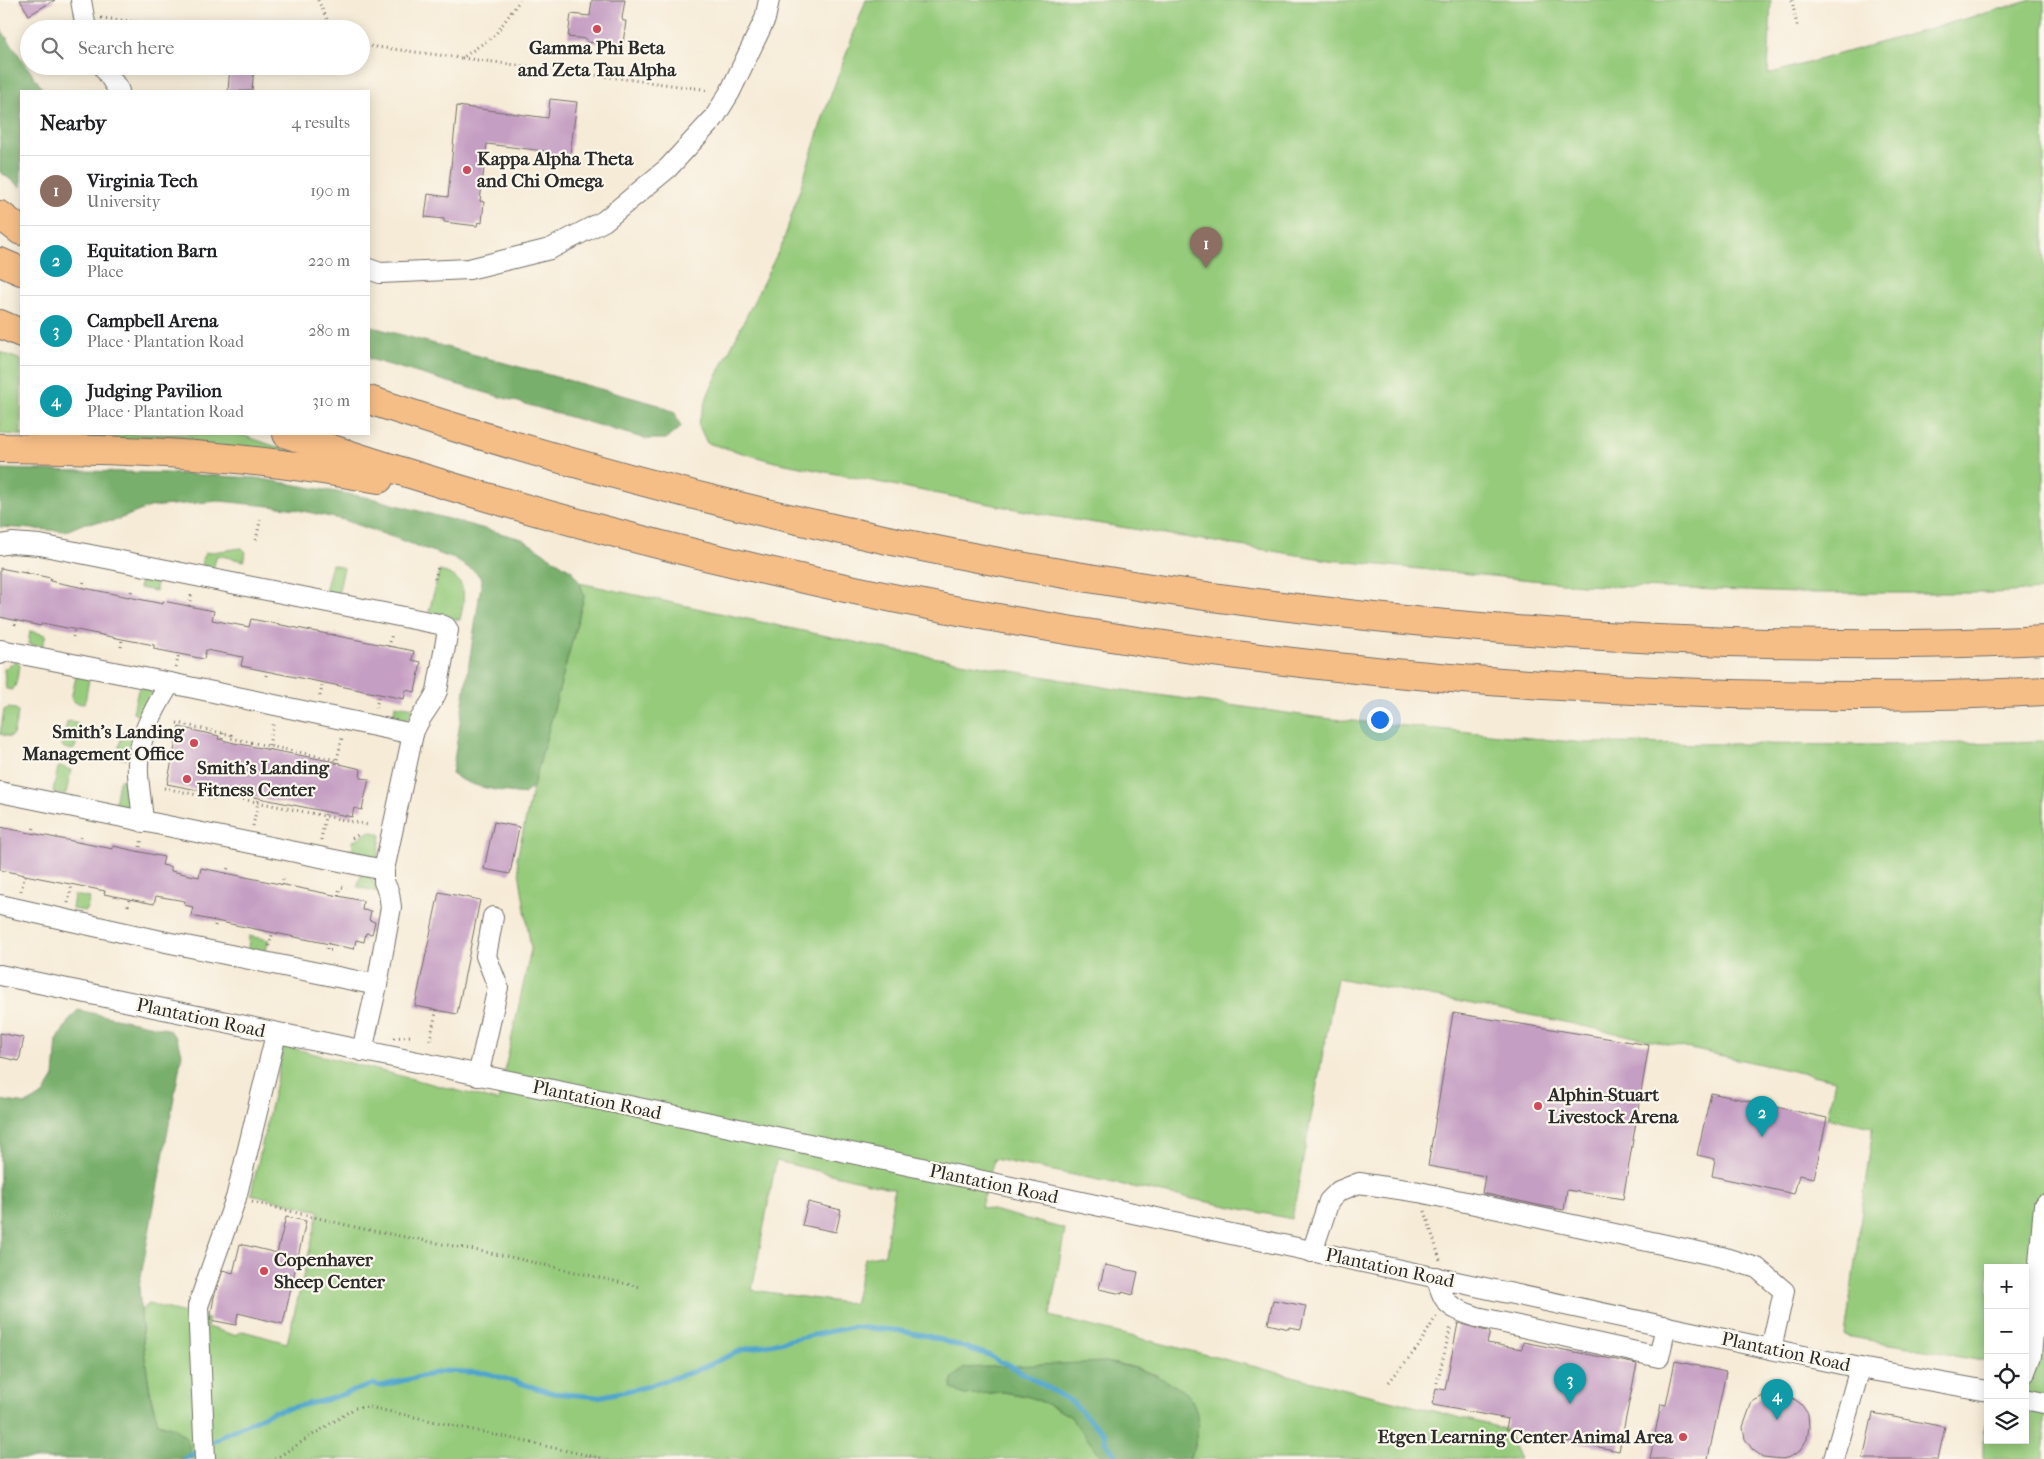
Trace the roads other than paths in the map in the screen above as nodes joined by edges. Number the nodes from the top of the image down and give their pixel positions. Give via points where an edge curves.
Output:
1 (769, 0) edge
2 (109, 75) edge
3 (118, 90) edge
4 (0, 215) edge
5 (20, 230) edge
6 (0, 262) edge
7 (370, 269) edge
8 (20, 271) edge
9 (0, 324) edge
10 (20, 333) edge
11 (370, 400) edge
12 (290, 435) edge
13 (0, 448) edge
14 (486, 498) junction
15 (0, 545) edge
16 (2044, 640) edge
17 (0, 654) edge
18 (170, 682) junction
19 (2044, 691) edge
20 (413, 734) junction
21 (0, 792) edge
22 (143, 822) junction
23 (384, 870) junction
24 (0, 904) edge
25 (493, 917) dead end
26 (0, 975) edge
27 (377, 986) junction
28 (276, 1034) junction
29 (362, 1051) junction
30 (478, 1076) junction
31 (2044, 1205) edge
32 (1312, 1252) junction
33 (1440, 1273) junction
34 (1666, 1326) junction
35 (1771, 1348) junction
36 (2029, 1361) edge
37 (1860, 1368) junction
38 (1984, 1391) edge
39 (2029, 1400) edge
40 (2044, 1403) edge
41 (206, 1459) edge
42 (1834, 1459) edge

1 - 7 street via 765,19 714,118 668,168 604,221 550,249 469,269 380,273
2 - 3 street
4 - 5 highway
6 - 8 highway
9 - 10 highway
11 - 16 highway via 575,463 781,516 894,542 1216,598 1401,620 1642,638 1860,644
12 - 14 highway
13 - 14 highway via 114,450 217,457 335,472
14 - 19 highway via 635,540 828,585 1025,624 1238,656 1464,680 1638,691 1811,696
15 - 20 street via 40,545 443,626 449,634 437,691
17 - 18 street via 1,650
18 - 20 street
18 - 22 street via 146,727 140,750 138,773
20 - 23 street
21 - 22 street
22 - 23 street
23 - 27 street via 391,907
24 - 27 street
25 - 30 street via 486,956 498,987
26 - 28 street, Plantation Road
27 - 29 street
28 - 29 street, Plantation Road
28 - 41 street via 236,1198 198,1306
29 - 30 street, Plantation Road
30 - 32 street, Plantation Road
31 - 36 street
32 - 33 street, Plantation Road
32 - 35 street via 1329,1201 1339,1191 1359,1183 1420,1192 1722,1257 1757,1268 1784,1291
33 - 34 street, Plantation Road
33 - 34 street via 1440,1293 1450,1306 1477,1317 1659,1357
34 - 35 street, Plantation Road
35 - 37 street, Plantation Road
37 - 38 street, Plantation Road
37 - 42 street
39 - 40 street

